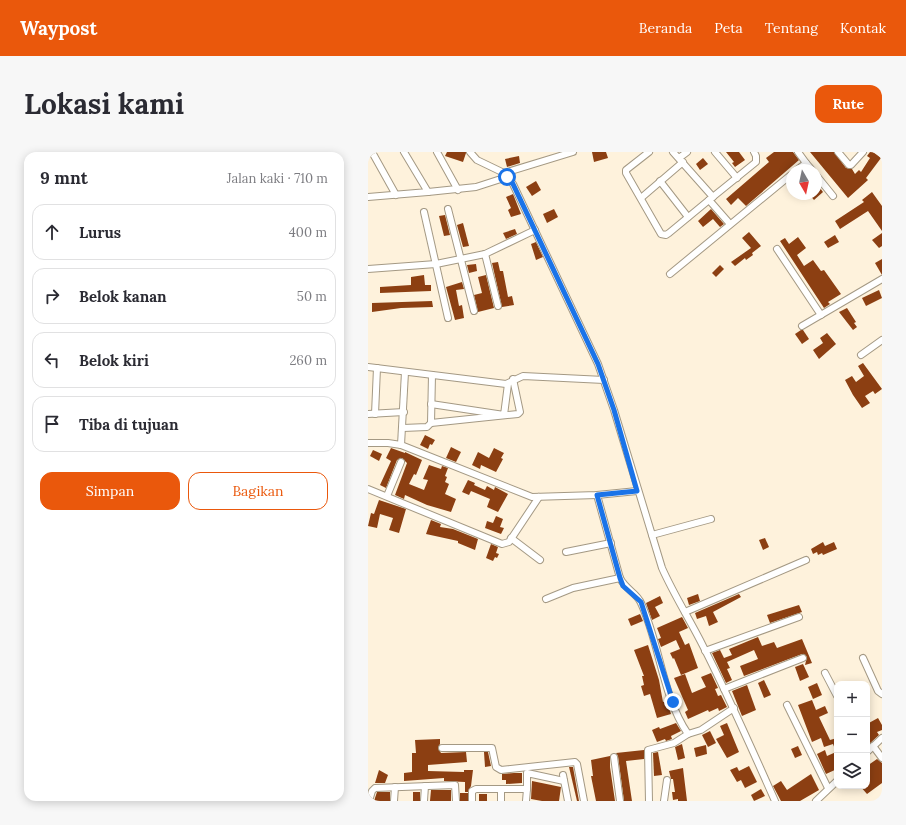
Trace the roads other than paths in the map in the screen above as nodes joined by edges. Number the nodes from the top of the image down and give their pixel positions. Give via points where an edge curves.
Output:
1 (372, 152) edge
2 (404, 152) edge
3 (437, 152) edge
4 (470, 152) edge
5 (573, 152) edge
6 (648, 152) edge
7 (673, 152) edge
8 (687, 152) edge
9 (715, 152) edge
10 (754, 152) edge
11 (798, 152) edge
12 (838, 152) edge
13 (863, 152) edge
14 (681, 160) junction
15 (806, 163) edge
16 (505, 175) junction
17 (737, 178) junction
18 (786, 179) edge
19 (660, 181) junction
20 (822, 182) edge
21 (458, 190) junction
22 (428, 192) junction
23 (396, 195) junction
24 (834, 196) dead end
25 (368, 197) edge
26 (640, 198) junction
27 (711, 198) junction
28 (448, 209) dead end
29 (424, 212) dead end
30 (688, 217) junction
31 (730, 224) junction
32 (535, 230) junction
33 (777, 249) dead end
34 (485, 254) junction
35 (459, 260) junction
36 (436, 264) junction
37 (368, 269) edge
38 (670, 274) dead end
39 (882, 279) edge
40 (498, 306) dead end
41 (474, 311) dead end
42 (821, 315) junction
43 (448, 318) dead end
44 (802, 326) dead end
45 (882, 340) edge
46 (861, 355) dead end
47 (368, 367) edge
48 (377, 368) junction
49 (405, 372) junction
50 (432, 375) junction
51 (604, 380) junction
52 (511, 381) junction
53 (431, 404) junction
54 (404, 412) junction
55 (368, 414) edge
56 (375, 414) junction
57 (504, 415) junction
58 (431, 423) junction
59 (403, 428) junction
60 (368, 443) edge
61 (401, 445) junction
62 (401, 462) dead end
63 (368, 489) edge
64 (637, 491) junction
65 (597, 495) junction
66 (388, 496) junction
67 (539, 497) junction
68 (711, 519) dead end
69 (652, 536) junction
70 (511, 538) junction
71 (611, 543) junction
72 (566, 552) dead end
73 (540, 560) dead end
74 (806, 560) dead end
75 (620, 578) junction
76 (546, 598) dead end
77 (685, 612) junction
78 (799, 617) dead end
79 (705, 651) junction
80 (804, 658) dead end
81 (863, 658) dead end
82 (825, 673) dead end
83 (724, 689) junction
84 (834, 690) edge
85 (882, 694) edge
86 (787, 705) dead end
87 (734, 708) junction
88 (688, 734) junction
89 (882, 738) edge
90 (873, 746) junction
91 (442, 748) dead end
92 (870, 749) edge
93 (614, 757) dead end
94 (882, 758) edge
95 (667, 780) dead end
96 (834, 783) edge
97 (425, 786) junction
98 (395, 788) junction
99 (828, 788) junction
100 (501, 789) junction
101 (526, 789) junction
102 (370, 801) edge
103 (394, 801) edge
104 (424, 801) edge
105 (456, 801) edge
106 (472, 801) edge
107 (501, 801) edge
108 (526, 801) edge
109 (568, 801) edge
110 (584, 801) edge
111 (620, 801) edge
112 (649, 801) edge
113 (664, 801) edge
114 (775, 801) edge
115 (816, 801) edge

1 - 23 street
2 - 22 street
3 - 21 street
4 - 16 street via 477,160
5 - 16 street
6 - 26 street via 626,170
7 - 14 street
8 - 14 street
9 - 17 street
10 - 17 street via 756,162
11 - 15 street
12 - 13 street via 851,165
14 - 19 street
14 - 27 street
16 - 21 street via 476,187
16 - 32 street via 513,184
17 - 27 street
18 - 31 street
19 - 26 street
19 - 30 street
20 - 24 street
21 - 22 street
22 - 23 street
23 - 25 street
26 - 30 street via 663,235
27 - 30 street
27 - 31 street
28 - 35 street
29 - 36 street
31 - 38 street
32 - 34 street
32 - 51 street
33 - 42 street
34 - 35 street
34 - 40 street
35 - 36 street
35 - 41 street
36 - 37 street
36 - 43 street
39 - 42 street
42 - 44 street
45 - 46 street
47 - 48 street
48 - 49 street
48 - 56 street
49 - 50 street
49 - 54 street
50 - 52 street
50 - 53 street
51 - 52 street via 523,376
51 - 64 street
52 - 57 street
52 - 57 street via 520,412 514,416
53 - 57 street
53 - 58 street
54 - 56 street
54 - 59 street
55 - 56 street
57 - 58 street
58 - 59 street via 427,426
59 - 61 street
60 - 61 street
61 - 67 street via 532,497
62 - 66 street
63 - 66 street
64 - 65 street
64 - 69 street
65 - 67 street
65 - 71 street
66 - 70 street via 499,543 507,543
67 - 70 street
68 - 69 street
69 - 77 street via 664,574
70 - 73 street
71 - 72 street
71 - 75 street
74 - 77 street
75 - 76 street via 573,588
75 - 88 street via 623,586 641,602 673,702
77 - 79 street
78 - 79 street
79 - 83 street
80 - 83 street
81 - 85 street via 878,691
82 - 84 street
83 - 87 street
86 - 99 street
87 - 88 street via 701,730
87 - 114 street
88 - 112 street via 674,743 648,750
89 - 90 street
90 - 92 street
90 - 94 street
91 - 110 street via 492,748 496,767 501,770 575,762 578,764
93 - 111 street
95 - 113 street
96 - 99 street
97 - 98 street
97 - 104 street
97 - 105 street via 455,784
98 - 102 street via 375,788
98 - 103 street
99 - 115 street
100 - 101 street
100 - 106 street via 473,790
100 - 107 street
101 - 108 street
101 - 109 street via 527,774 563,778

